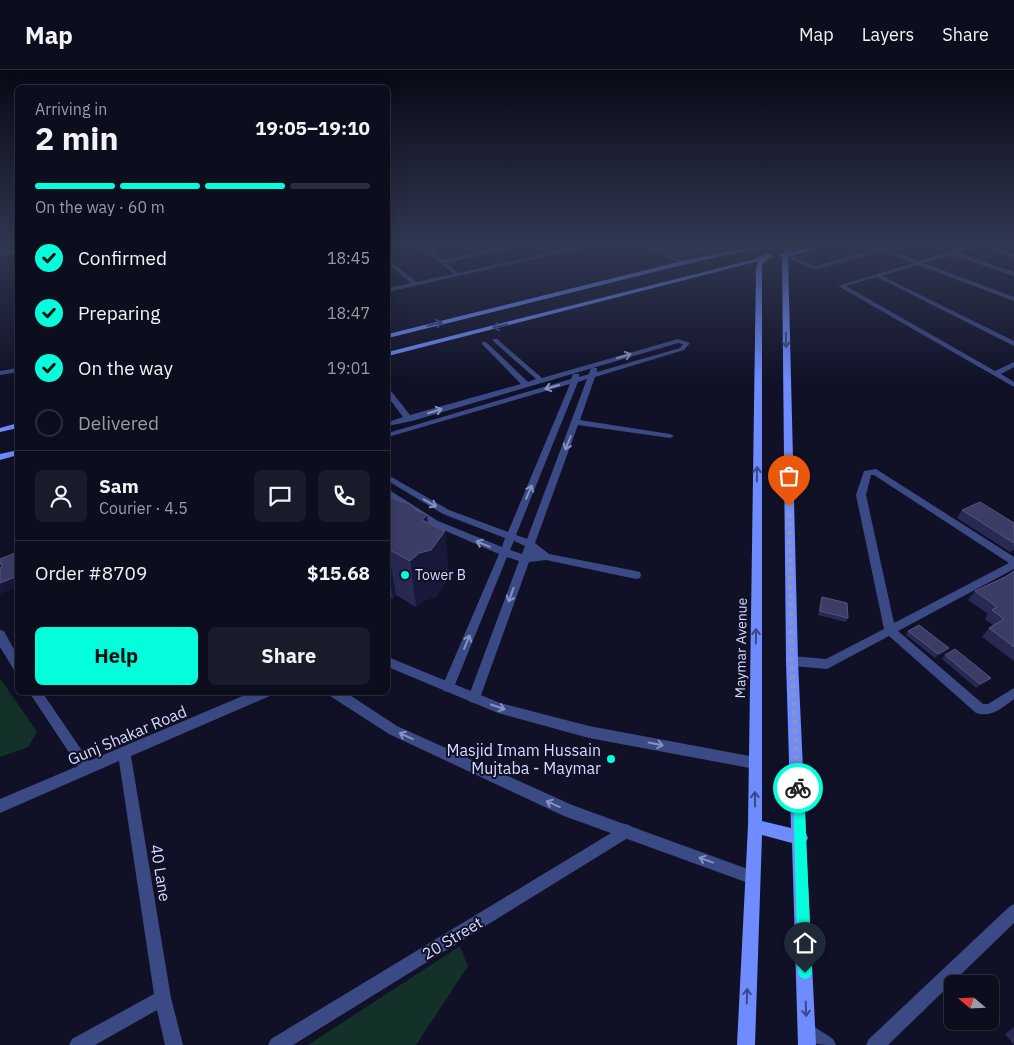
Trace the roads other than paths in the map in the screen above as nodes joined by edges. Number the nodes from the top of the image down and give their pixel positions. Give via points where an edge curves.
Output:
1 (567, 292) edge
2 (633, 292) edge
3 (759, 292) edge
4 (786, 292) edge
5 (851, 292) edge
6 (910, 292) edge
7 (994, 292) edge
8 (1014, 299) edge
9 (390, 336) edge
10 (495, 340) dead end
11 (484, 344) dead end
12 (1014, 344) edge
13 (390, 353) edge
14 (1014, 364) edge
15 (594, 369) junction
16 (15, 370) edge
17 (0, 373) edge
18 (996, 374) junction
19 (576, 375) junction
20 (541, 380) junction
21 (526, 384) junction
22 (1014, 385) edge
23 (390, 395) edge
24 (409, 419) junction
25 (390, 421) edge
26 (575, 422) junction
27 (15, 426) edge
28 (0, 430) edge
29 (390, 434) edge
30 (670, 436) dead end
31 (15, 453) edge
32 (0, 457) edge
33 (390, 479) edge
34 (390, 494) edge
35 (510, 538) junction
36 (530, 544) junction
37 (504, 552) junction
38 (546, 556) junction
39 (524, 559) junction
40 (1014, 564) edge
41 (636, 575) dead end
42 (890, 631) junction
43 (0, 634) edge
44 (792, 661) junction
45 (15, 663) edge
46 (390, 663) edge
47 (448, 687) junction
48 (1014, 693) edge
49 (37, 695) edge
50 (259, 695) edge
51 (339, 695) edge
52 (474, 698) junction
53 (124, 754) junction
54 (755, 763) junction
55 (87, 769) junction
56 (0, 806) edge
57 (755, 826) junction
58 (626, 831) junction
59 (801, 838) junction
60 (751, 877) junction
61 (1014, 912) edge
62 (163, 998) junction
63 (807, 1038) edge
64 (78, 1045) edge
65 (174, 1045) edge
66 (277, 1045) edge
67 (746, 1045) edge
68 (827, 1045) edge
69 (875, 1045) edge

9 -> 1 main road
2 -> 13 main road
54 -> 3 main road, Maymar Avenue
4 -> 44 main road
5 - 18 street
6 - 12 street
7 - 8 street
10 - 20 street
11 - 21 street
14 - 18 street
15 -> 15 street via 678,340 687,343 682,348
15 - 19 street
15 - 26 street
16 - 17 street
18 - 22 street
19 - 20 street
19 -> 29 street
35 -> 19 street
20 - 21 street
24 -> 21 street
23 - 24 street
24 - 25 street
26 - 30 street
26 -> 36 street
27 - 28 main road
31 - 32 main road
33 -> 35 street via 446,512
37 -> 34 street via 435,523
35 - 36 street
35 - 37 street
36 - 38 street
36 - 39 street
37 - 39 street
47 -> 37 street
38 - 39 street
38 - 41 street
39 -> 52 street
40 - 42 street
40 - 42 street via 876,472 867,473 861,495
42 - 44 street via 827,664
42 - 48 street via 980,709 990,709
43 - 45 street
44 - 59 main road
46 - 47 street
47 - 52 street
49 - 55 street
50 - 53 street, Gunj Shakar Road
58 -> 51 street via 569,811 393,730
52 -> 54 street via 498,708 589,732
53 - 55 street, Gunj Shakar Road
53 - 62 street, 40 Lane
57 -> 54 main road, Maymar Avenue
55 - 56 street, Gunj Shakar Road
57 - 59 main road
57 - 60 main road, Maymar Avenue
60 -> 58 street
58 - 66 street, 20 Street
59 -> 63 main road
67 -> 60 main road, Maymar Avenue
61 - 69 street
62 - 64 street
62 - 65 street, 40 Lane
63 - 68 street

